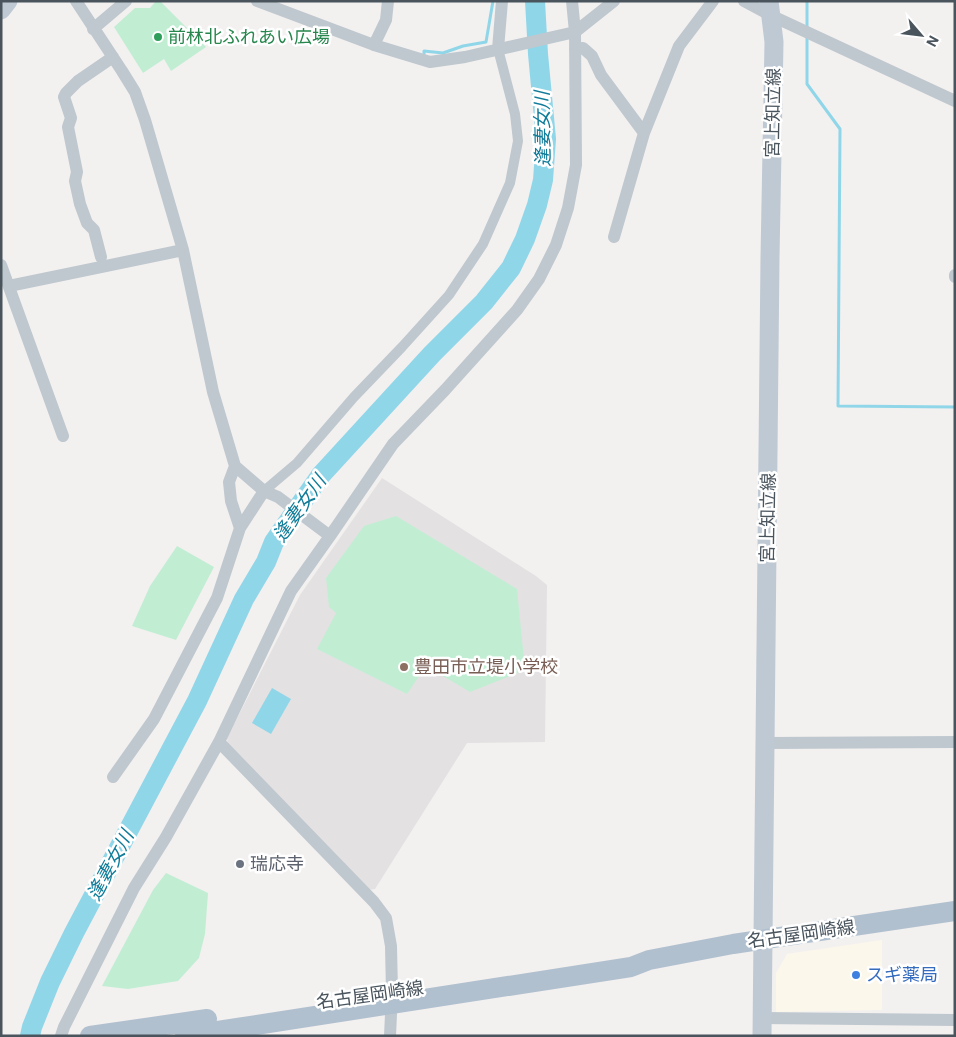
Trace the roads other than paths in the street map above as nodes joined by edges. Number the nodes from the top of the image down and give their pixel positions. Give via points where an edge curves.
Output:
1 (8, 1) edge
2 (76, 1) edge
3 (126, 1) edge
4 (257, 1) edge
5 (388, 1) edge
6 (502, 1) edge
7 (572, 1) edge
8 (614, 1) edge
9 (713, 1) edge
10 (744, 1) edge
11 (770, 8) edge
12 (1, 10) edge
13 (94, 29) junction
14 (571, 32) junction
15 (374, 45) junction
16 (501, 49) junction
17 (575, 50) junction
18 (113, 57) junction
19 (955, 101) edge
20 (644, 133) junction
21 (614, 237) dead end
22 (183, 250) junction
23 (101, 257) dead end
24 (1, 265) edge
25 (9, 286) junction
26 (63, 436) dead end
27 (235, 466) junction
28 (264, 491) junction
29 (240, 528) junction
30 (326, 533) junction
31 (219, 742) junction
32 (955, 742) edge
33 (766, 743) junction
34 (113, 777) dead end
35 (955, 911) edge
36 (762, 940) junction
37 (391, 998) junction
38 (955, 1020) edge
39 (762, 1027) edge
40 (61, 1036) edge
41 (90, 1036) edge
42 (185, 1036) edge
43 (390, 1036) edge

1 - 12 main road
2 - 13 street
3 - 13 street
4 - 15 street
5 - 15 street via 386,20
6 - 16 street
7 - 14 street
8 - 14 street
9 - 20 street via 679,46
10 - 11 street
11 - 19 street
11 - 33 main road, 宮上知立線 via 774,52
13 - 18 street
14 - 16 street
14 - 17 street
15 - 16 street via 430,62
16 - 28 street via 518,141 510,184 483,244 449,295 298,463
17 - 20 street via 583,48 592,56 601,75
17 - 30 street via 575,180 556,245 539,279 445,390 392,444
18 - 22 street via 135,92 146,120
18 - 23 street via 78,81 64,97 71,118 68,127 80,204 87,223 94,230
20 - 21 street
22 - 25 street
22 - 27 street via 214,392
24 - 25 street
25 - 26 street
27 - 28 street
27 - 29 street via 229,482
28 - 29 street
28 - 30 street via 278,497
29 - 34 street via 217,598 154,719
30 - 31 street via 291,591
31 - 37 street via 386,918 391,946
31 - 40 street via 134,888
32 - 33 street
33 - 36 main road, 宮上知立線
35 - 36 main road, 名古屋岡崎線
36 - 37 main road, 名古屋岡崎線 via 649,960 631,967
36 - 39 main road, 宮上知立線
37 - 41 main road, 名古屋岡崎線
37 - 42 main road, 名古屋岡崎線
37 - 43 street
38 - 39 street

